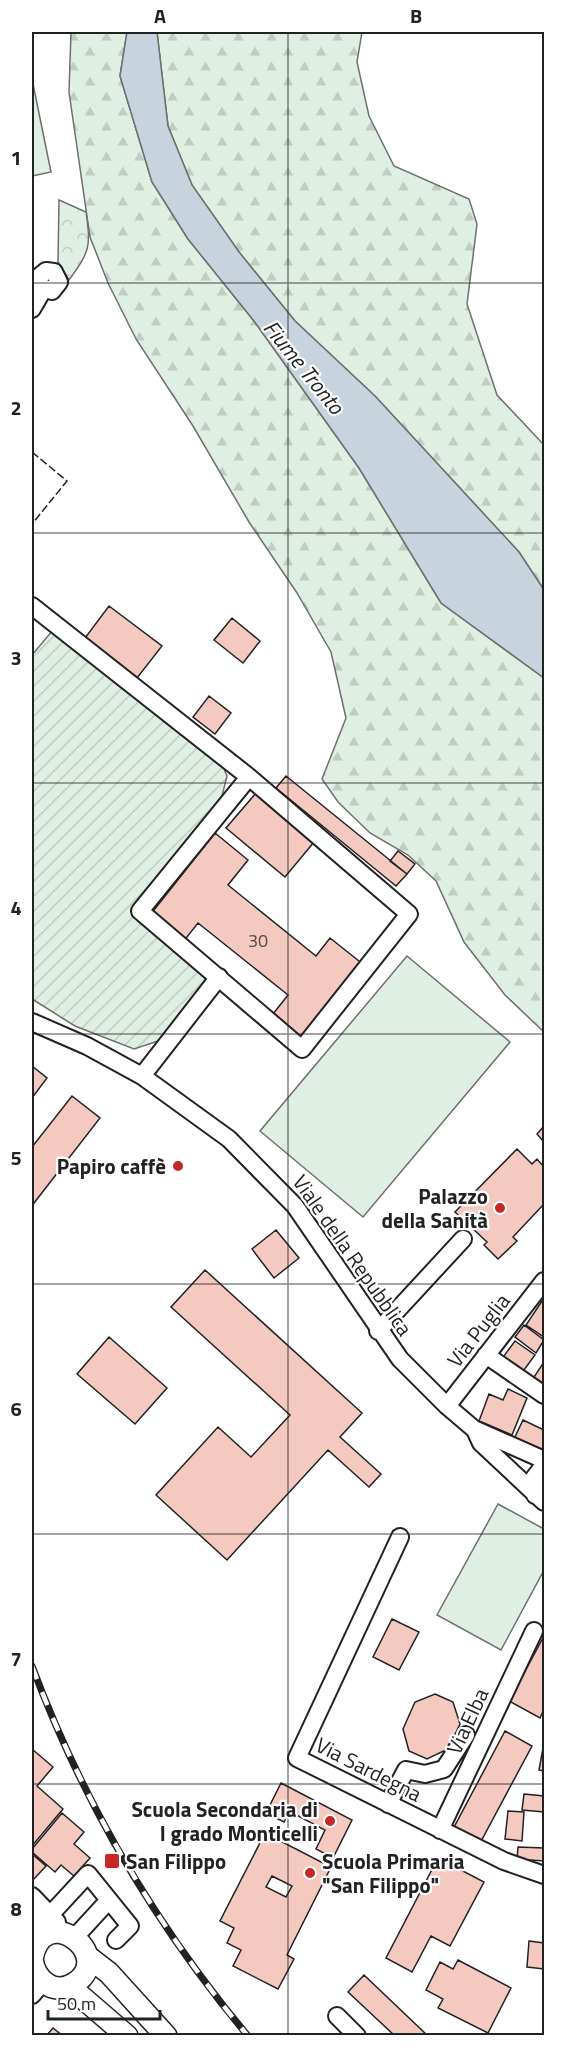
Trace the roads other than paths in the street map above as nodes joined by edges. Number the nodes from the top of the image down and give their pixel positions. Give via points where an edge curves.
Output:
1 (37, 286) edge
2 (32, 309) edge
3 (32, 606) edge
4 (249, 777) junction
5 (219, 977) junction
6 (32, 1022) edge
7 (142, 1076) junction
8 (463, 1239) dead end
9 (544, 1281) edge
10 (378, 1331) junction
11 (486, 1354) junction
12 (544, 1395) edge
13 (447, 1406) junction
14 (474, 1428) junction
15 (544, 1462) edge
16 (540, 1498) edge
17 (400, 1537) dead end
18 (534, 1631) dead end
19 (466, 1735) dead end
20 (388, 1804) junction
21 (440, 1830) junction
22 (544, 1875) edge
23 (32, 1896) edge
24 (109, 1900) junction
25 (32, 1913) edge
26 (51, 1914) junction
27 (116, 1940) dead end
28 (45, 1943) edge
29 (87, 1956) junction
30 (69, 1986) junction
31 (37, 1989) edge
32 (337, 2016) dead end
33 (127, 2036) edge
34 (166, 2036) edge
35 (357, 2036) edge

1 - 2 street
3 - 4 street
4 - 5 street via 140,912
4 - 5 street via 409,914 302,1050
5 - 7 street
6 - 7 street, Viale della Repubblica
7 - 10 street, Viale della Repubblica via 229,1139 267,1175 330,1254
8 - 10 street
9 - 11 street, Via Puglia
10 - 13 street, Viale della Repubblica
11 - 12 street
11 - 13 street, Via Puglia
13 - 14 street, Viale della Repubblica
14 - 15 street, Viale della Repubblica
14 - 16 street via 481,1443
15 - 16 street via 534,1478
17 - 20 street, Via Sardegna via 297,1758
18 - 21 street, Via Elba
19 - 20 street via 444,1769 425,1774 406,1770
20 - 21 street, Via Sardegna
21 - 22 street, Via Sardegna via 504,1861
23 - 26 street
24 - 26 street via 87,1875
24 - 27 street via 130,1926
24 - 28 street
25 - 28 street
26 - 28 street
28 - 29 main road
28 - 31 main road via 33,1970
29 - 30 main road via 84,1973
29 - 34 main road via 109,1973
30 - 31 main road
30 - 33 main road
32 - 35 street

